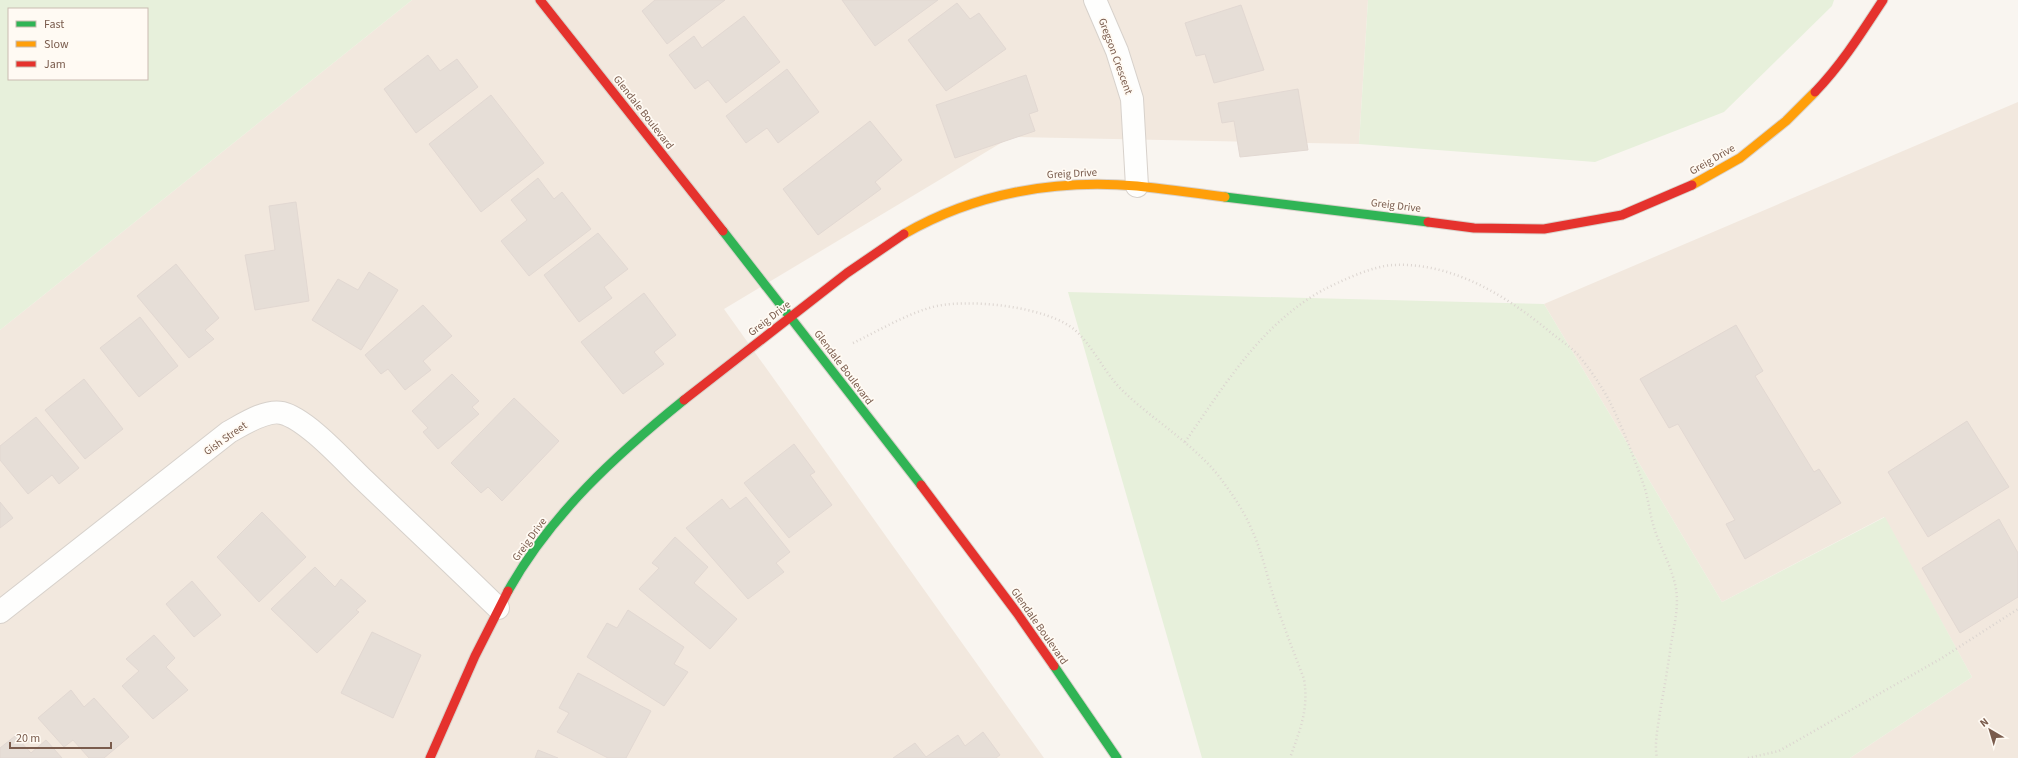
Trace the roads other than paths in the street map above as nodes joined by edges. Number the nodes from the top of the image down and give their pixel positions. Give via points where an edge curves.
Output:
1 (540, 0) edge
2 (1095, 0) edge
3 (1883, 0) edge
4 (1138, 186) junction
5 (790, 317) junction
6 (498, 608) junction
7 (0, 612) edge
8 (430, 758) edge
9 (1116, 758) edge

1 - 5 street, Glendale Boulevard
2 - 4 street, Gregson Crescent via 1117,51 1132,99
3 - 4 street, Greig Drive via 1858,40 1831,75 1786,121 1740,158 1683,190 1622,215 1544,229 1474,228
4 - 5 street, Greig Drive via 1094,183 1047,186 991,198 961,209 920,225 873,254
5 - 6 street, Greig Drive via 655,422 608,465 528,558
5 - 9 street, Glendale Boulevard via 1017,613
6 - 7 street, Gish Street via 331,448 295,419 281,412 264,415 229,432
6 - 8 street, Greig Drive

